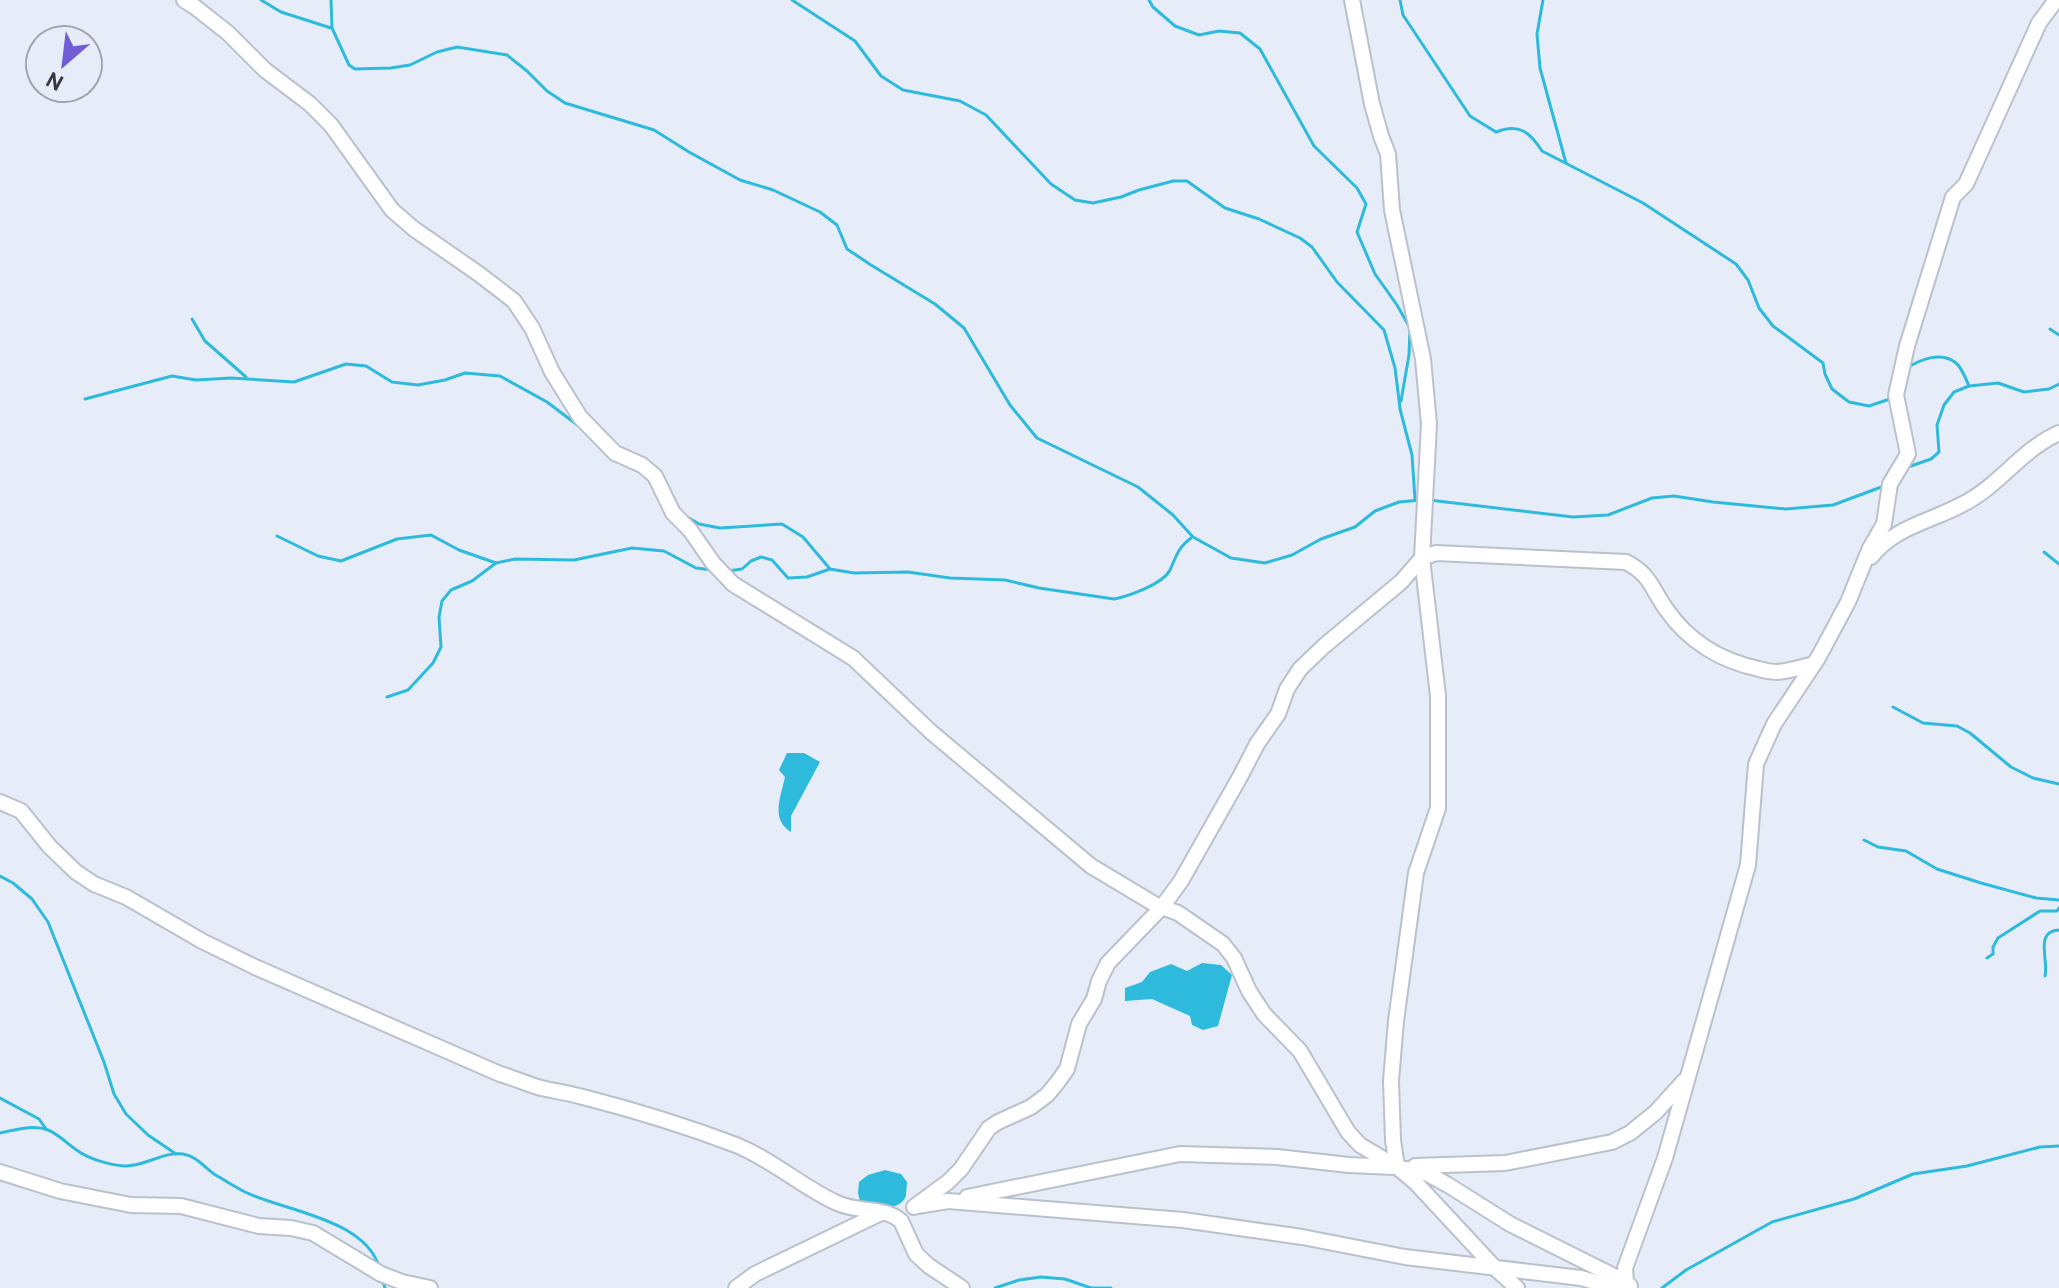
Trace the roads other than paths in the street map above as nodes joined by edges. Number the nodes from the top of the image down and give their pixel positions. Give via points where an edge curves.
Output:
1 (184, 0) edge
2 (1352, 0) edge
3 (2056, 0) edge
4 (2059, 433) edge
5 (1422, 558) junction
6 (1862, 568) junction
7 (1814, 664) junction
8 (0, 802) edge
9 (1162, 907) junction
10 (1687, 1078) junction
11 (1397, 1167) junction
12 (0, 1172) edge
13 (948, 1201) junction
14 (914, 1207) junction
15 (886, 1212) junction
16 (1495, 1268) junction
17 (1625, 1286) edge
18 (430, 1288) edge
19 (736, 1288) edge
20 (962, 1288) edge
21 (1517, 1288) edge

1 - 9 street via 331,125 392,210 514,301 580,417 615,453 655,476 673,513 733,584 853,658 931,732 1091,866
2 - 5 street via 1372,104 1388,154 1392,210 1423,359 1429,424
3 - 6 street via 2039,23 1966,184 1953,197 1896,395 1908,454 1890,484 1884,524
4 - 6 street via 2041,441 1964,504 1914,524 1879,546
5 - 7 street via 1436,553 1626,562 1647,577 1680,626 1713,653 1774,673
5 - 9 street via 1300,669
5 - 11 street via 1438,696 1438,808 1416,873 1396,1021 1391,1081
6 - 7 street
7 - 10 street via 1774,724 1756,764 1748,865
8 - 15 street via 21,811 50,847 94,884 255,967 500,1074 737,1146 839,1205
9 - 11 street via 1223,944 1264,1014 1300,1051 1348,1132
9 - 14 street via 1108,963 1057,1083 1031,1107 989,1128 961,1169
10 - 11 street via 1656,1112 1612,1142 1505,1163
10 - 17 street via 1625,1268
11 - 13 street via 1180,1154
11 - 16 street
11 - 17 street via 1428,1174
12 - 18 street via 131,1205 181,1206 313,1233 381,1274
13 - 14 street
13 - 16 street via 1183,1220
14 - 15 street
15 - 19 street
15 - 20 street via 901,1221 916,1254
16 - 17 street
16 - 21 street

